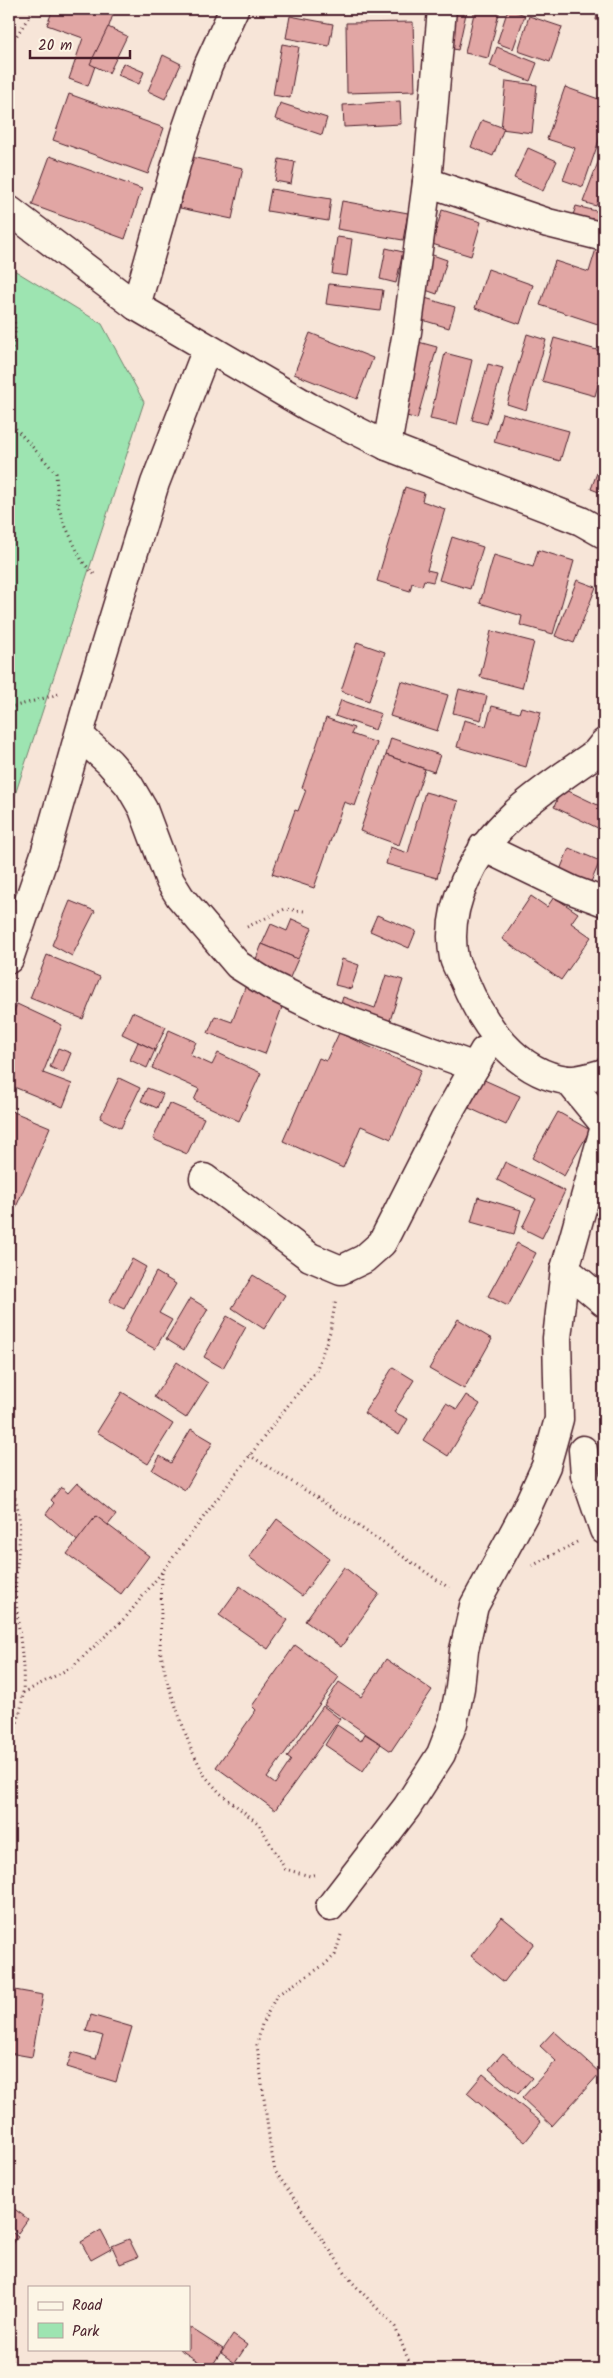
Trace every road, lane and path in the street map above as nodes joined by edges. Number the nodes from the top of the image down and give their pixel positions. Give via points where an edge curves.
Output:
1 (34, 9) edge
2 (234, 9) edge
3 (442, 9) edge
4 (9, 41) edge
5 (427, 182) junction
6 (9, 210) edge
7 (604, 237) edge
8 (9, 303) edge
9 (136, 306) junction
10 (207, 349) junction
11 (9, 355) edge
12 (9, 421) edge
13 (387, 446) junction
14 (604, 534) edge
15 (119, 600) junction
16 (93, 685) junction
17 (9, 708) edge
18 (80, 736) junction
19 (604, 742) edge
20 (483, 847) junction
21 (604, 902) edge
22 (304, 911) dead end
23 (218, 939) junction
24 (9, 959) edge
25 (494, 1035) junction
26 (475, 1067) junction
27 (604, 1073) edge
28 (568, 1080) junction
29 (604, 1124) edge
30 (604, 1130) edge
31 (204, 1178) dead end
32 (565, 1269) junction
33 (342, 1270) junction
34 (604, 1302) edge
35 (559, 1419) junction
36 (250, 1455) junction
37 (594, 1456) edge
38 (9, 1484) edge
39 (604, 1529) edge
40 (492, 1571) junction
41 (162, 1572) junction
42 (474, 1606) junction
43 (23, 1693) junction
44 (9, 1747) edge
45 (361, 1866) junction
46 (310, 1876) junction
47 (330, 1907) junction
48 (412, 2369) edge

1 - 4 path via 15,38
2 - 9 street via 208,66 185,133
3 - 5 street
5 - 7 street via 548,223
5 - 13 street via 407,332
6 - 9 street
8 - 11 path via 16,326 15,343
9 - 10 street
10 - 13 street via 309,408
10 - 15 street via 155,483
12 - 15 path via 56,473 58,506 82,561
13 - 14 street via 581,521
15 - 16 street
16 - 17 path
16 - 18 street
18 - 23 street via 129,785 143,809 170,881
18 - 24 street via 46,854
19 - 20 street via 596,753 513,813
20 - 21 street
20 - 25 street via 465,881 452,918 454,958 473,1001
22 - 23 path via 285,909
23 - 26 street via 238,965 270,985 332,1015
25 - 26 street
25 - 28 street via 534,1070
26 - 33 street via 382,1243 364,1259
27 - 28 street
28 - 29 street
30 - 32 street
31 - 33 street via 310,1258
32 - 34 street
32 - 35 street via 557,1338
33 - 36 path via 330,1332 316,1371
35 - 37 street
35 - 40 street via 546,1466
36 - 41 path
36 - 42 path via 402,1554
37 - 39 street via 585,1475
38 - 43 path via 17,1500 21,1521 15,1599
39 - 40 path via 535,1565
40 - 42 street
41 - 43 path via 126,1617 72,1667
41 - 46 path via 160,1650 167,1681 191,1748 205,1776 220,1793 259,1824 285,1869
42 - 45 street via 453,1724 441,1754 407,1807
43 - 44 path
45 - 46 path via 331,1869
45 - 47 street
46 - 47 path
47 - 48 path via 340,1924 341,1934 335,1955 277,1995 262,2024 257,2045 270,2144 275,2171 352,2282 395,2327

